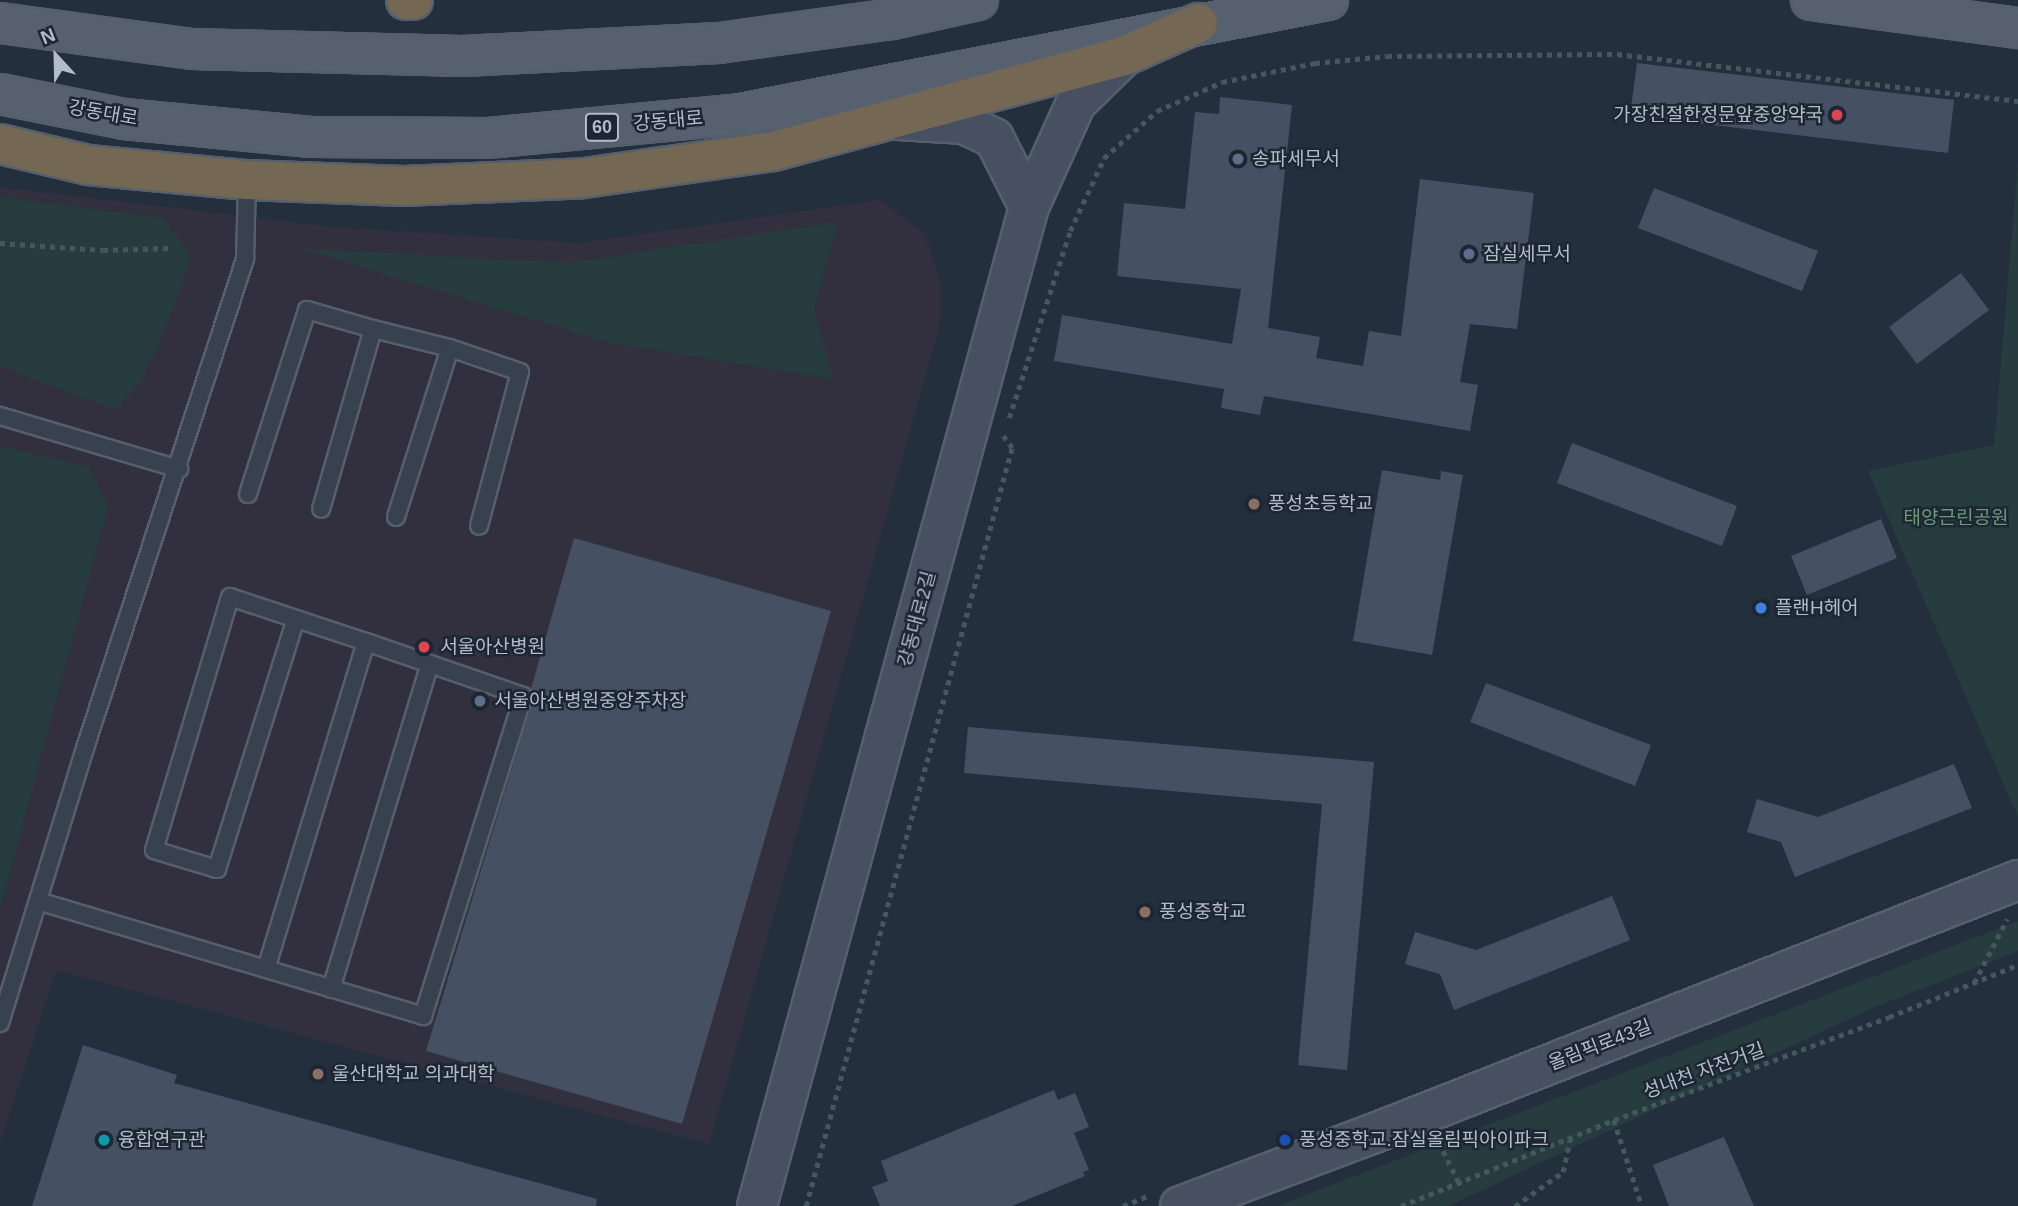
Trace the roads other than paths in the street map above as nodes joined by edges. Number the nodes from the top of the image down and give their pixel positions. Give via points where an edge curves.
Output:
1 (406, 0) edge
2 (413, 0) edge
3 (978, 0) edge
4 (1328, 0) edge
5 (1811, 0) edge
6 (0, 23) edge
7 (1198, 23) junction
8 (2018, 28) edge
9 (1124, 56) junction
10 (0, 94) edge
11 (892, 120) junction
12 (0, 145) edge
13 (247, 180) junction
14 (1029, 207) junction
15 (373, 329) junction
16 (450, 348) junction
17 (0, 416) edge
18 (179, 469) junction
19 (248, 494) dead end
20 (321, 509) dead end
21 (396, 517) dead end
22 (479, 526) dead end
23 (296, 619) junction
24 (366, 642) junction
25 (430, 664) junction
26 (2015, 895) edge
27 (38, 901) junction
28 (266, 969) junction
29 (331, 989) junction
30 (0, 1023) edge
31 (757, 1206) edge
32 (1180, 1206) edge

1 - 2 highway
3 - 6 main road via 892,19 719,43 463,56 192,49
4 - 7 main road, 강동대로 / 60
5 - 8 main road
7 - 9 highway
7 - 10 main road, 강동대로 / 60 via 740,114 487,138 311,137 124,119
9 - 11 highway
9 - 14 street, 강동대로2길 via 1076,103
11 - 13 highway via 774,151 584,177 404,186
11 - 14 street via 964,124 994,138
12 - 13 highway via 88,165
13 - 18 lane via 245,260
14 - 31 street, 강동대로2길
15 - 16 lane
15 - 19 lane via 307,310
15 - 20 lane
16 - 21 lane
16 - 22 lane via 520,372
17 - 18 lane
18 - 27 lane
23 - 23 lane via 230,597 155,850 217,869
23 - 24 lane
24 - 25 lane
24 - 28 lane
25 - 29 lane
25 - 29 lane via 523,696 423,1016
26 - 32 street, 올림픽로43길
27 - 28 lane
27 - 30 lane
28 - 29 lane

